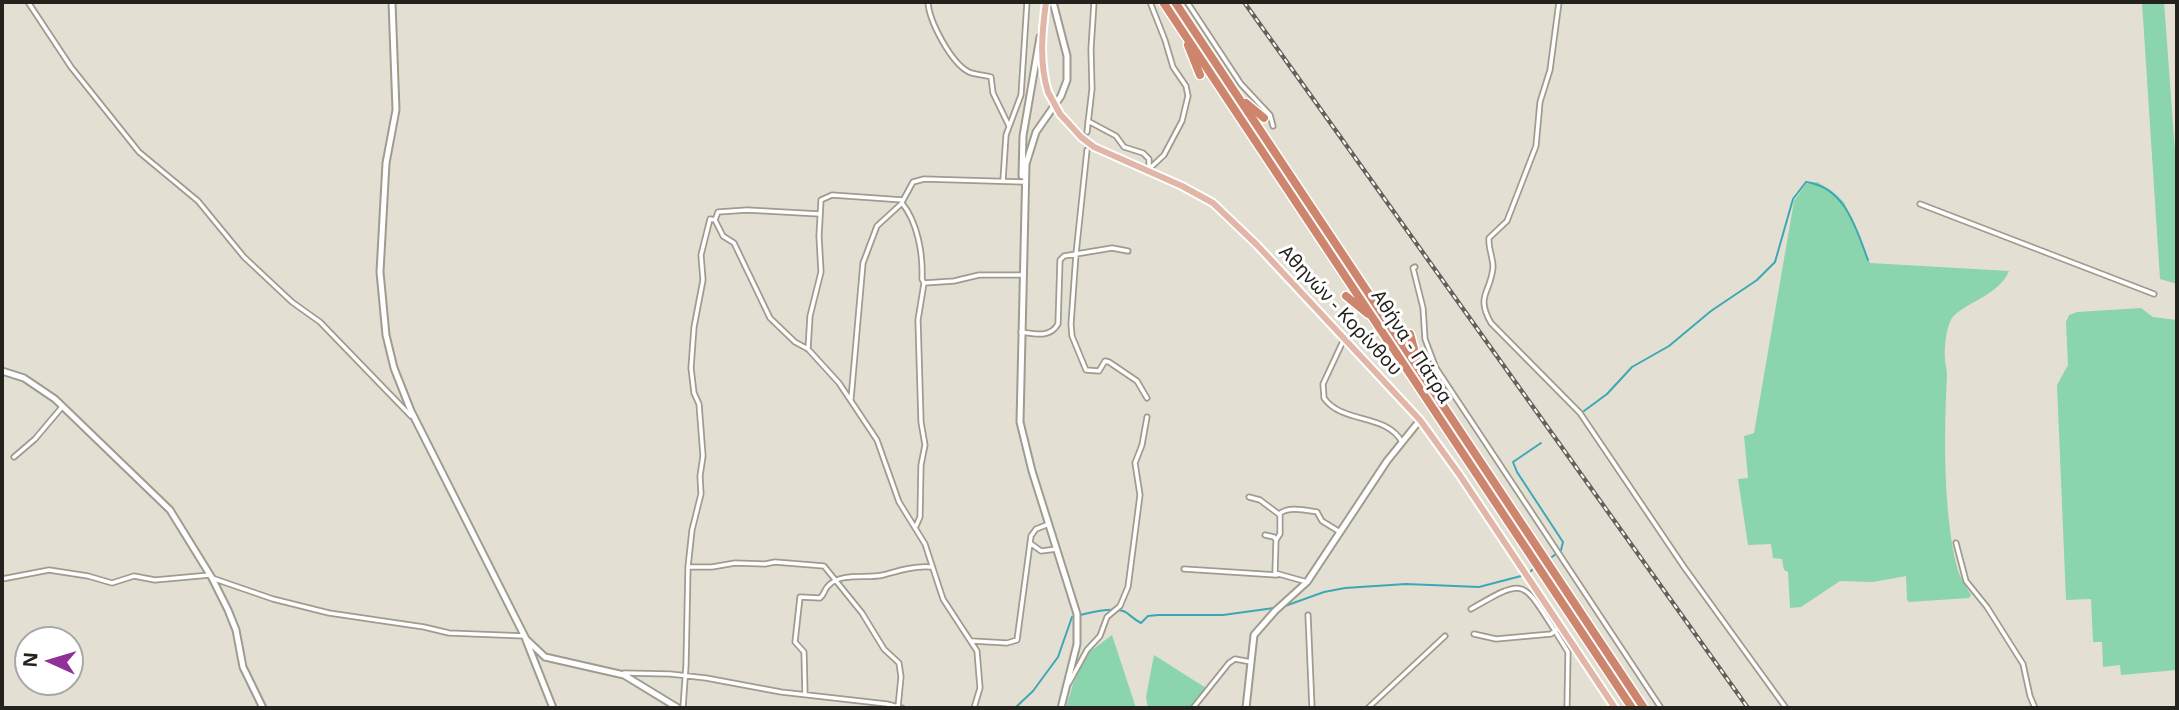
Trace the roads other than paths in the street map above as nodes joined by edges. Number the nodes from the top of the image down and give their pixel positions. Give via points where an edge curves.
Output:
1 (28, 2) edge
2 (392, 2) edge
3 (928, 2) edge
4 (1027, 2) edge
5 (1046, 2) edge
6 (1053, 2) edge
7 (1094, 2) edge
8 (1150, 2) edge
9 (1163, 2) edge
10 (1175, 2) edge
11 (1187, 2) edge
12 (1559, 2) edge
13 (1045, 10) junction
14 (1180, 26) junction
15 (1200, 75) dead end
16 (1238, 96) junction
17 (1264, 118) dead end
18 (1088, 121) junction
19 (1009, 125) junction
20 (1273, 126) dead end
21 (1087, 132) dead end
22 (1087, 150) dead end
23 (1148, 169) junction
24 (1003, 180) junction
25 (1024, 182) junction
26 (903, 202) junction
27 (1920, 204) dead end
28 (820, 214) junction
29 (715, 220) junction
30 (1128, 251) dead end
31 (1076, 254) junction
32 (1415, 267) dead end
33 (1022, 275) junction
34 (924, 283) junction
35 (2154, 294) dead end
36 (1346, 296) dead end
37 (1375, 320) junction
38 (1021, 332) junction
39 (1410, 334) dead end
40 (1344, 339) junction
41 (808, 349) junction
42 (2, 371) edge
43 (1421, 372) junction
44 (1147, 398) dead end
45 (851, 401) junction
46 (64, 406) junction
47 (1147, 417) dead end
48 (1420, 420) junction
49 (416, 422) junction
50 (1402, 442) junction
51 (14, 457) dead end
52 (1249, 497) dead end
53 (1279, 514) junction
54 (1049, 524) junction
55 (915, 526) junction
56 (1340, 532) junction
57 (1265, 535) dead end
58 (1276, 540) junction
59 (1956, 542) dead end
60 (1030, 543) junction
61 (1058, 549) junction
62 (688, 567) junction
63 (931, 567) junction
64 (1184, 569) dead end
65 (1278, 575) junction
66 (211, 576) junction
67 (2, 579) edge
68 (837, 580) junction
69 (1307, 582) junction
70 (1471, 609) dead end
71 (1308, 615) dead end
72 (1558, 628) junction
73 (1474, 634) dead end
74 (1445, 636) dead end
75 (525, 638) junction
76 (972, 641) junction
77 (1251, 662) junction
78 (621, 673) junction
79 (685, 677) junction
80 (1068, 685) junction
81 (805, 694) junction
82 (900, 707) edge
83 (263, 708) edge
84 (553, 708) edge
85 (680, 708) edge
86 (974, 708) edge
87 (1061, 708) edge
88 (1193, 708) edge
89 (1246, 708) edge
90 (1312, 708) edge
91 (1368, 708) edge
92 (1567, 708) edge
93 (1615, 708) edge
94 (1632, 708) edge
95 (1644, 708) edge
96 (1661, 708) edge
97 (1786, 708) edge
98 (2035, 708) edge

1 - 49 street via 71,67 139,152 198,201 244,257 292,302 320,321
2 - 49 street via 396,114 381,219 381,298 392,362
3 - 19 street via 943,44 956,62 971,73 991,76 993,93
4 - 19 street via 1021,95
5 - 13 main road, Αθηνών - Κορίνθου
6 - 25 street, Αθηνών - Κορίνθου via 1067,56 1067,80 1033,139
7 - 18 street
8 - 23 street via 1188,96 1182,121 1164,155
9 - 14 highway, Αθήνα - Πάτρα
10 - 16 highway, Αθήνα - Πάτρα
11 - 20 street via 1241,84 1270,115
12 - 97 street via 1536,146 1507,221 1489,239 1493,266 1483,298 1485,310 1495,327 1580,413
13 - 23 main road, Αθηνών - Κορίνθου, bridge via 1044,74 1060,114 1081,137 1107,154
13 - 25 street, Αθηνών - Κορίνθου via 1021,151
14 - 15 highway
14 - 37 highway, Αθήνα - Πάτρα
16 - 17 highway
16 - 43 highway, Αθήνα - Πάτρα
18 - 21 street
18 - 23 street via 1115,136 1124,147 1143,152 1149,159
19 - 24 street
22 - 31 street
23 - 40 main road, Αθηνών - Κορίνθου via 1221,208
24 - 25 street
24 - 26 street via 918,180 910,185
25 - 33 street, Αθηνών - Κορίνθου
26 - 28 street via 828,195 821,200
26 - 34 street via 920,244
26 - 45 street via 877,226 863,263
27 - 35 street
28 - 29 street via 735,211 718,212
28 - 41 street via 821,272 810,316
29 - 41 street via 723,236 734,243 770,318
29 - 62 street via 710,219 701,255 703,280 693,335 691,377 699,404 703,450 701,494
30 - 31 street via 1112,248
31 - 38 street via 1060,260 1057,328 1046,334
31 - 44 street via 1070,324 1082,363 1093,372 1105,361 1112,364 1137,381
32 - 96 street via 1426,339 1436,368
33 - 34 street
33 - 38 street, Αθηνών - Κορίνθου
34 - 55 street via 918,320 925,445 920,517
36 - 37 highway
37 - 94 highway, Αθήνα - Πάτρα
38 - 54 street, Αθηνών - Κορίνθου via 1020,422
39 - 43 highway
40 - 48 main road, Αθηνών - Κορίνθου
40 - 50 street via 1323,384 1324,398 1338,410 1392,430
41 - 45 street
42 - 46 street via 33,383
43 - 95 highway, Αθήνα - Πάτρα
45 - 55 street via 877,440 899,502
46 - 51 street
46 - 66 street via 160,498
47 - 80 street via 1135,463 1140,495 1128,587
48 - 50 street
48 - 72 main road, Αθηνών - Κορίνθου via 1530,579
49 - 75 street
50 - 56 street
52 - 53 street
53 - 56 street via 1293,509 1317,512 1322,521
53 - 58 street
54 - 60 street via 1033,531
54 - 61 street, Αθηνών - Κορίνθου
55 - 63 street
56 - 69 street
57 - 58 street
58 - 65 street
59 - 98 street via 1966,581 2023,664
60 - 61 street via 1044,551
60 - 76 street via 1017,639 1007,643
61 - 80 street, Αθηνών - Κορίνθου via 1078,625
62 - 68 street via 809,564 824,566
62 - 79 street
63 - 68 street
63 - 76 street via 943,599
64 - 65 street
65 - 69 street
66 - 67 street via 155,580 134,576 111,583 49,570
66 - 75 street via 329,613 449,633
66 - 83 street via 233,620 243,667
68 - 81 street via 823,596 799,598 795,642 804,652
68 - 82 street via 884,649 899,663
69 - 77 street via 1254,635
70 - 72 street via 1521,587
71 - 90 street
72 - 73 street via 1550,634 1496,639
72 - 92 street via 1568,652
72 - 93 main road, Αθηνών - Κορίνθου
74 - 91 street
75 - 78 street via 549,659
75 - 84 street
76 - 86 street via 980,683
77 - 88 street via 1235,659 1229,663
77 - 89 street
78 - 79 street
78 - 85 street
79 - 81 street
79 - 85 street
80 - 87 street, Αθηνών - Κορίνθου
81 - 82 street

